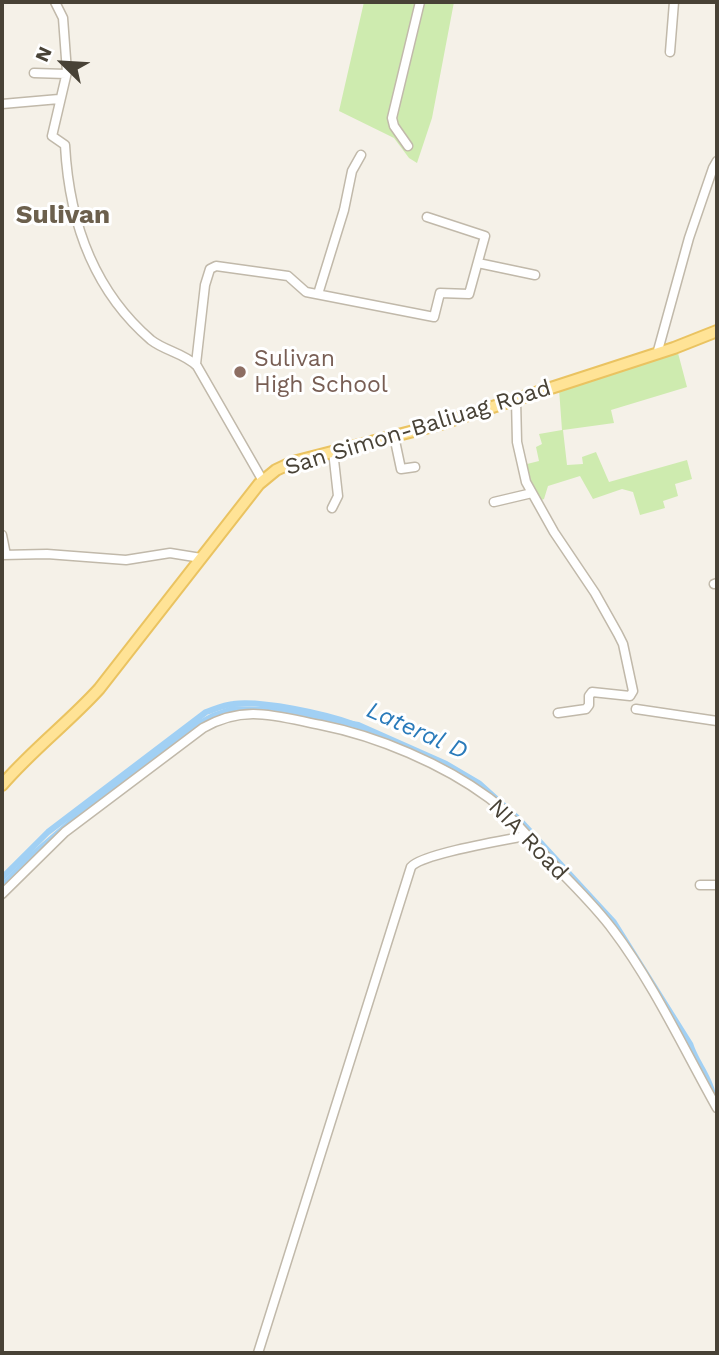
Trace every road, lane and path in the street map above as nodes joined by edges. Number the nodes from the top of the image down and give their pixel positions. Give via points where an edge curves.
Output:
1 (55, 2) edge
2 (419, 2) edge
3 (674, 2) edge
4 (670, 52) dead end
5 (34, 73) dead end
6 (66, 74) junction
7 (60, 99) junction
8 (2, 104) edge
9 (408, 146) dead end
10 (361, 155) dead end
11 (717, 161) edge
12 (427, 217) dead end
13 (478, 263) junction
14 (535, 275) dead end
15 (318, 294) junction
16 (717, 331) edge
17 (657, 354) junction
18 (195, 364) junction
19 (516, 399) junction
20 (394, 436) junction
21 (333, 450) junction
22 (415, 467) dead end
23 (262, 481) junction
24 (532, 493) junction
25 (494, 502) dead end
26 (332, 508) dead end
27 (2, 535) edge
28 (4, 555) edge
29 (201, 558) junction
30 (636, 709) dead end
31 (558, 713) dead end
32 (717, 721) edge
33 (2, 785) edge
34 (526, 836) junction
35 (700, 885) dead end
36 (717, 886) edge
37 (2, 894) edge
38 (717, 1108) edge
39 (258, 1353) edge

1 - 6 street via 63,18
2 - 9 street via 392,118
3 - 4 street
5 - 6 street
6 - 7 street
7 - 8 street
7 - 18 street via 52,136 65,145 80,236 107,292 150,339
10 - 15 street via 352,171
11 - 17 street via 689,238
12 - 13 street via 485,236
13 - 14 street
13 - 15 street via 469,294 440,293 433,317
15 - 18 street via 306,292 288,276 213,267 205,285
16 - 17 main road, San Simon-Baliuag Road
17 - 19 main road, San Simon-Baliuag Road
18 - 23 street
19 - 20 main road, San Simon-Baliuag Road
19 - 24 street via 518,447
20 - 21 main road, San Simon-Baliuag Road
20 - 22 street via 401,469
21 - 23 main road, San Simon-Baliuag Road via 293,462
21 - 26 street via 338,496
23 - 29 main road, San Simon-Baliuag Road
24 - 25 street
24 - 31 street via 618,634 633,691 630,696 592,692 586,709
27 - 28 street
28 - 29 street via 126,560 170,553
29 - 33 main road, San Simon-Baliuag Road via 99,689
30 - 32 street
34 - 37 street, NIA Road via 491,800 418,758 349,731 239,713 203,728 75,823
34 - 38 street, NIA Road via 612,928
34 - 39 street via 432,856 411,867
35 - 36 street

